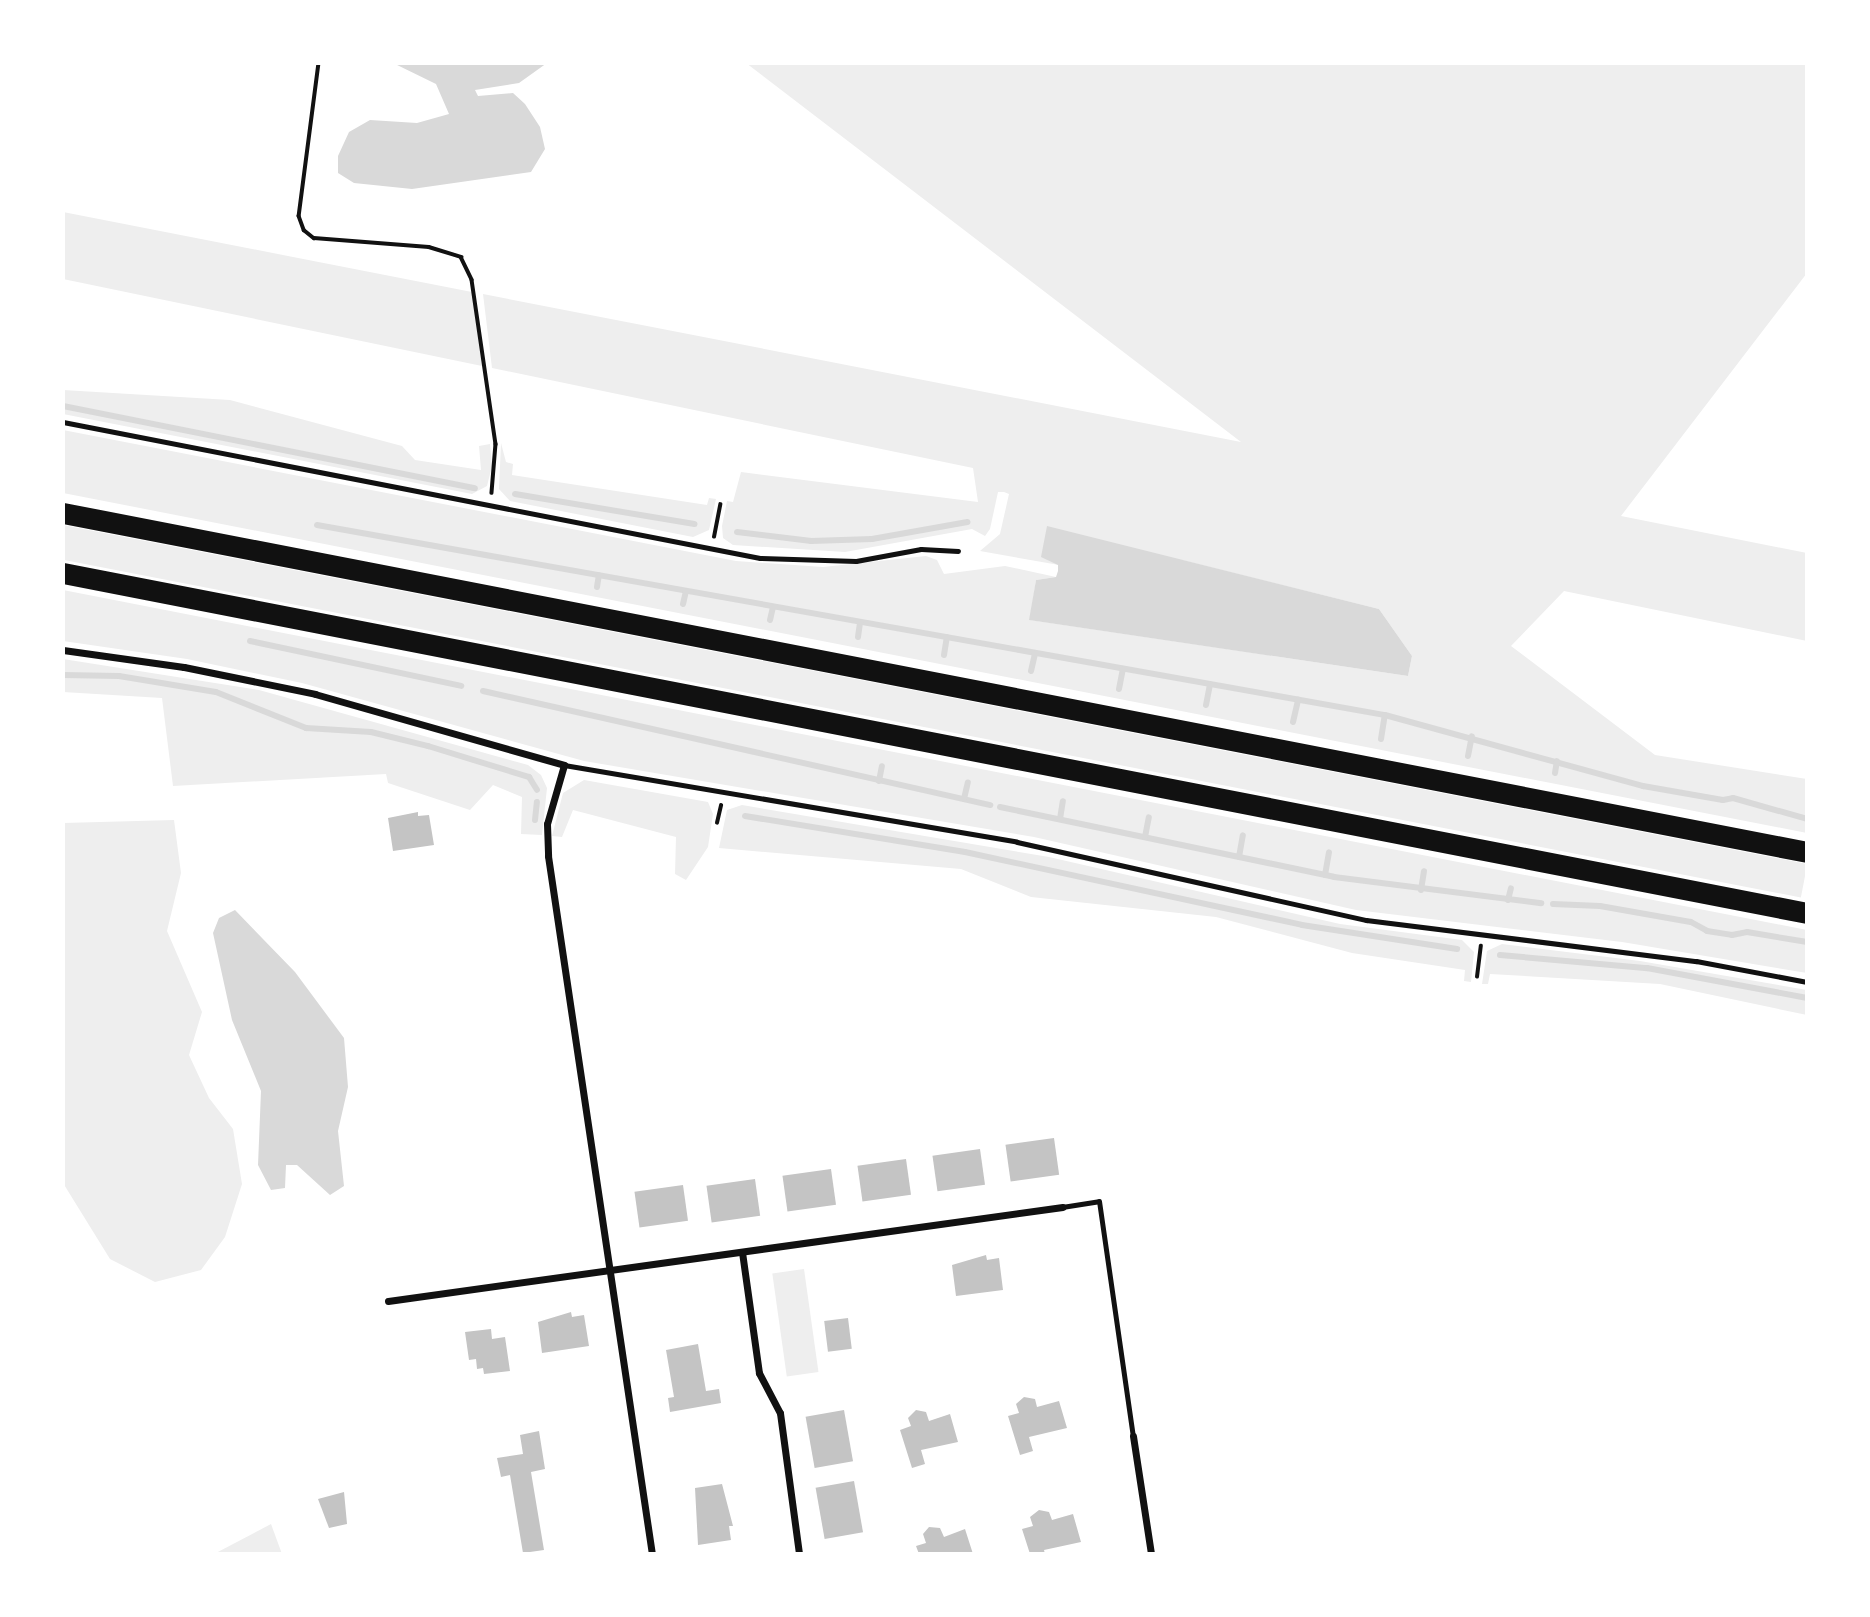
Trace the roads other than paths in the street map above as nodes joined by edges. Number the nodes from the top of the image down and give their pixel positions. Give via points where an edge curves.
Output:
1 (63, 422) edge
2 (63, 513) edge
3 (958, 551) dead end
4 (63, 573) edge
5 (63, 650) edge
6 (564, 765) junction
7 (1807, 852) edge
8 (1807, 913) edge
9 (1807, 982) edge
10 (1062, 1207) joint
11 (742, 1252) junction
12 (611, 1271) junction
13 (388, 1301) dead end
14 (1133, 1436) joint
15 (652, 1554) edge
16 (799, 1554) edge
17 (1151, 1554) edge

1 - 3 lane via 760,558 856,561 921,549
2 - 7 highway
4 - 8 highway
5 - 6 street via 184,667 315,694
6 - 9 lane via 1017,842 1366,920 1696,961
6 - 12 street via 547,824 548,856
10 - 11 street
10 - 14 lane via 1099,1201
11 - 12 street
11 - 16 street via 759,1373 780,1413
12 - 13 street
12 - 15 street
14 - 17 street

